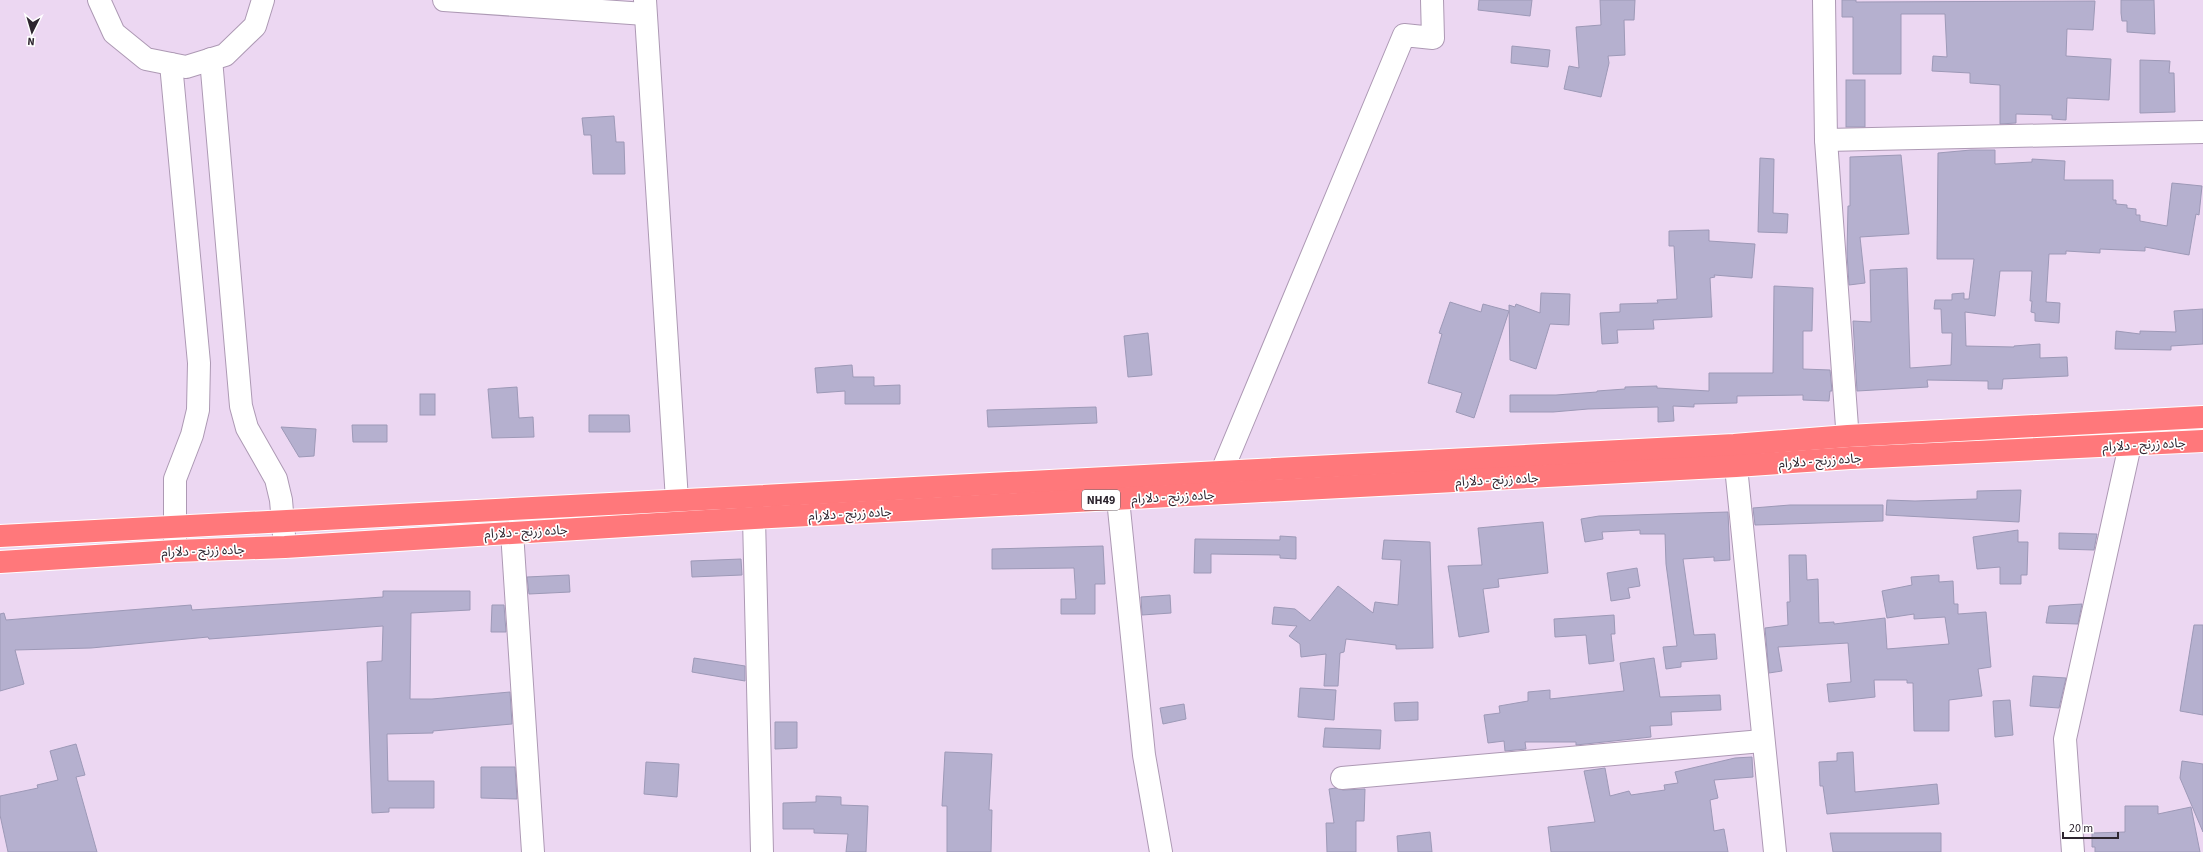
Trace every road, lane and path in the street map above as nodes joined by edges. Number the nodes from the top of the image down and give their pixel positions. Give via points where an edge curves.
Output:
1 (99, 0) edge
2 (263, 0) edge
3 (444, 0) edge
4 (1432, 0) edge
5 (1824, 0) edge
6 (645, 7) edge
7 (211, 59) junction
8 (171, 64) junction
9 (2203, 132) edge
10 (1826, 140) junction
11 (2203, 418) edge
12 (2129, 421) junction
13 (1848, 436) junction
14 (2203, 441) edge
15 (2130, 445) junction
16 (1735, 456) junction
17 (1850, 458) junction
18 (1222, 471) junction
19 (1118, 477) junction
20 (1118, 499) junction
21 (677, 500) junction
22 (754, 518) junction
23 (282, 522) junction
24 (175, 526) junction
25 (512, 532) junction
26 (0, 536) edge
27 (284, 547) junction
28 (176, 551) junction
29 (0, 562) edge
30 (1762, 741) junction
31 (1342, 778) dead end
32 (533, 852) edge
33 (762, 852) edge
34 (1161, 852) edge
35 (1775, 852) edge
36 (2073, 852) edge

1 - 8 street via 114,33 146,59
2 - 7 street via 255,26 225,55
3 - 6 street
4 - 18 street via 1433,38 1404,35
5 - 10 street
6 - 21 street
7 - 8 street via 186,67
7 - 23 street via 241,406 247,428 276,479 281,500
8 - 24 street via 199,363 198,410 192,435 175,479
9 - 10 street
10 - 13 street
11 - 12 highway, جاده زرنج - دلارام / NH49
12 - 13 highway, جاده زرنج - دلارام / NH49
12 - 15 street
13 - 16 highway, جاده زرنج - دلارام / NH49
13 - 17 street
14 - 15 highway, جاده زرنج - دلارام / NH49
15 - 17 highway, جاده زرنج - دلارام / NH49
15 - 36 street via 2066,739
16 - 17 highway, جاده زرنج - دلارام / NH49
16 - 18 highway, جاده زرنج - دلارام / NH49
16 - 20 highway, جاده زرنج - دلارام / NH49
16 - 30 street
18 - 19 highway, جاده زرنج - دلارام / NH49
19 - 20 street
19 - 21 highway, جاده زرنج - دلارام / NH49
20 - 22 highway, جاده زرنج - دلارام / NH49
20 - 34 street via 1144,755
21 - 23 highway, جاده زرنج - دلارام / NH49
22 - 25 highway, جاده زرنج - دلارام / NH49
22 - 33 street
23 - 24 highway, جاده زرنج - دلارام / NH49
23 - 27 street
24 - 26 highway, جاده زرنج - دلارام / NH49
24 - 28 street
25 - 27 highway, جاده زرنج - دلارام / NH49
25 - 32 street
27 - 28 highway, جاده زرنج - دلارام / NH49
28 - 29 highway, جاده زرنج - دلارام / NH49
30 - 31 street
30 - 35 street

